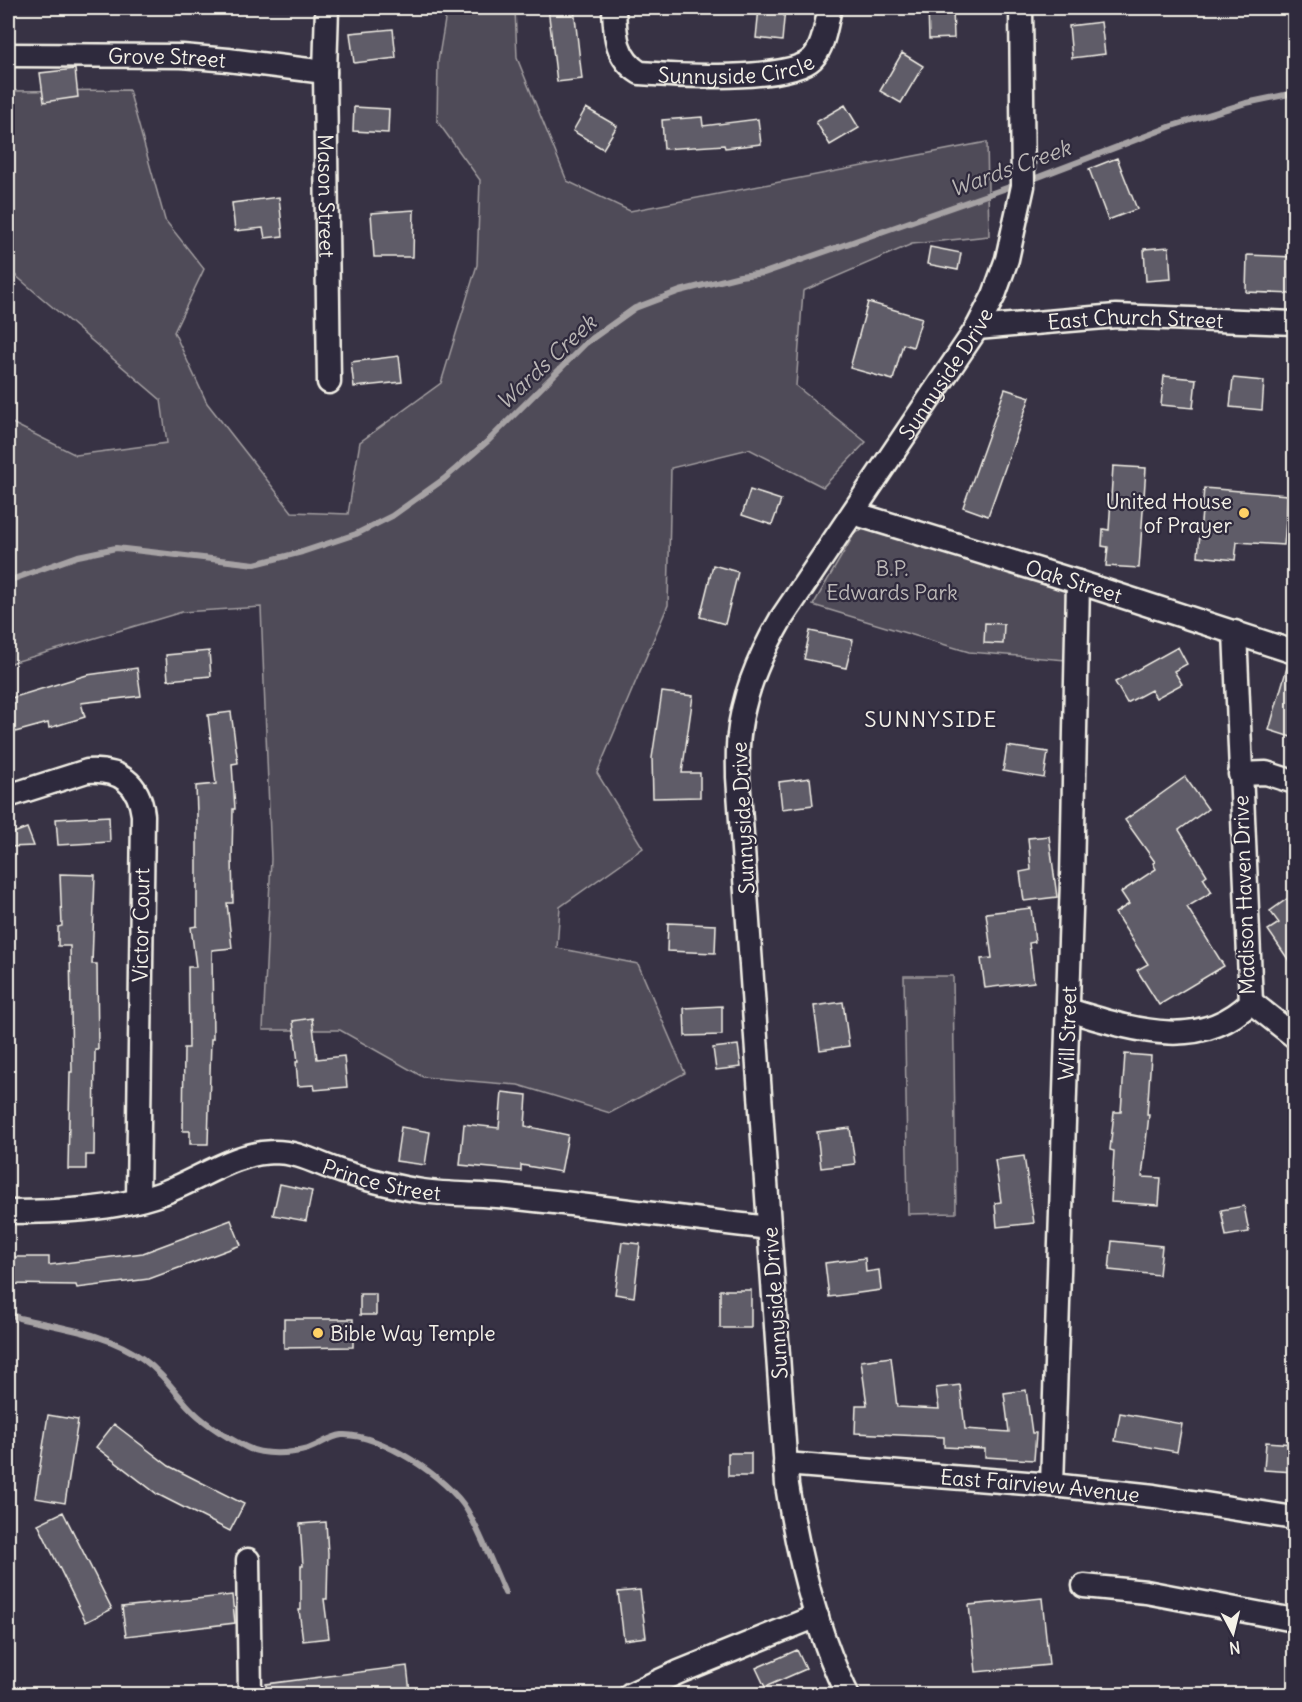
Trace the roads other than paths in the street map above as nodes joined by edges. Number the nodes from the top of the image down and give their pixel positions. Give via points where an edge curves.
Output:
1 (327, 8) edge
2 (614, 8) edge
3 (830, 8) edge
4 (1021, 8) edge
5 (8, 55) edge
6 (325, 72) junction
7 (1294, 323) edge
8 (977, 328) junction
9 (329, 382) dead end
10 (853, 513) junction
11 (1078, 582) junction
12 (1235, 632) junction
13 (1294, 652) edge
14 (1240, 774) junction
15 (1294, 782) edge
16 (8, 796) edge
17 (1251, 1002) junction
18 (1068, 1010) junction
19 (1294, 1036) edge
20 (138, 1200) junction
21 (8, 1212) edge
22 (770, 1228) junction
23 (785, 1464) junction
24 (1052, 1485) junction
25 (1294, 1518) edge
26 (248, 1560) dead end
27 (1084, 1586) dead end
28 (817, 1616) junction
29 (1294, 1620) edge
30 (250, 1695) edge
31 (631, 1695) edge
32 (847, 1695) edge

1 - 6 street, Mason Street
2 - 3 street, Sunnyside Circle via 619,52 631,68 639,73 703,77 802,66 817,54
4 - 8 street, Sunnyside Drive via 1023,186 1007,259
5 - 6 street, Grove Street via 182,56
6 - 9 street, Mason Street
7 - 8 street, East Church Street via 1116,316
8 - 10 street, Sunnyside Drive
10 - 11 street, Oak Street
10 - 22 street, Sunnyside Drive via 760,655 746,694 739,735 738,777
11 - 12 street, Oak Street
11 - 18 street, Will Street
12 - 13 street, Oak Street
12 - 14 street, Madison Haven Drive
14 - 15 street via 1266,773
14 - 17 street, Madison Haven Drive
16 - 20 street, Victor Court via 101,770 126,780 141,802
17 - 18 street, Madison Haven Drive via 1226,1021 1190,1033 1124,1026
17 - 19 street
18 - 24 street, Will Street
20 - 21 street, Prince Street
20 - 22 street, Prince Street via 178,1187 235,1159 275,1152 296,1154 384,1184 425,1191
22 - 23 street, Sunnyside Drive
23 - 24 street, East Fairview Avenue
23 - 28 street, Sunnyside Drive via 792,1518
24 - 25 street, East Fairview Avenue
26 - 30 street
27 - 29 street via 1146,1592
28 - 31 street
28 - 32 street, Sunnyside Drive

